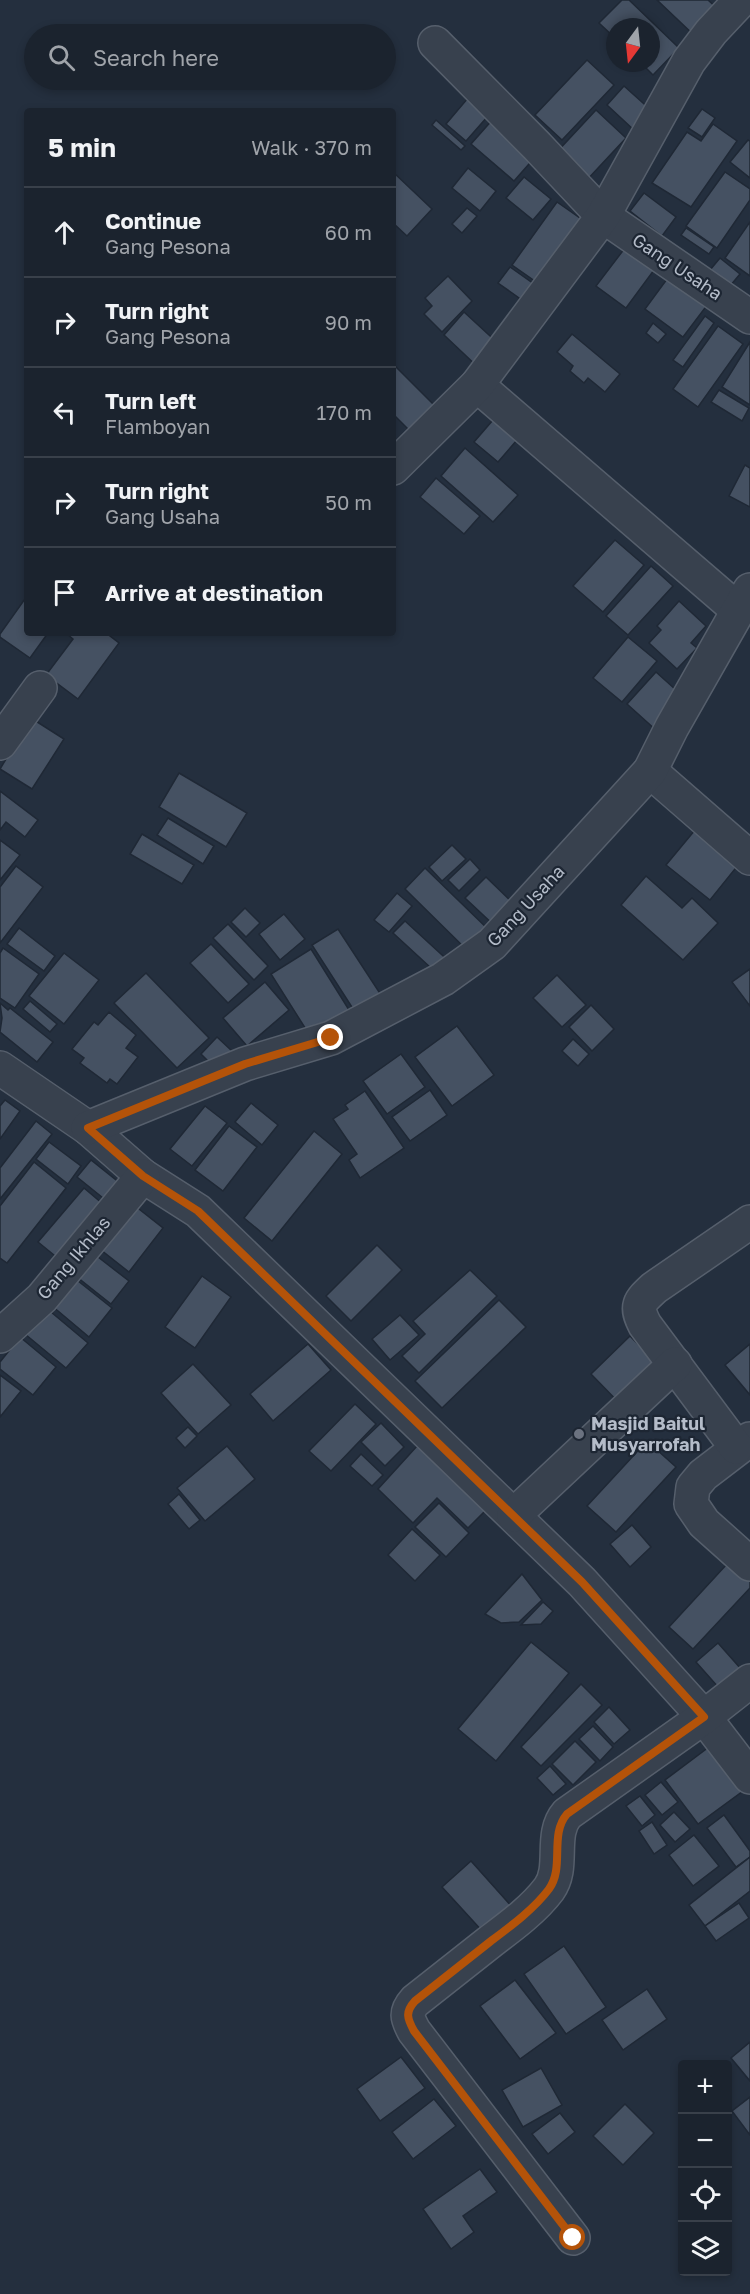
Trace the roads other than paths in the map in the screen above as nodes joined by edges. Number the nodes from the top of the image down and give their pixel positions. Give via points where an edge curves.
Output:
1 (741, 0) edge
2 (435, 43) dead end
3 (603, 216) junction
4 (750, 317) edge
5 (477, 385) junction
6 (396, 465) edge
7 (744, 600) edge
8 (40, 688) dead end
9 (0, 743) edge
10 (650, 771) junction
11 (750, 858) edge
12 (0, 1068) edge
13 (88, 1128) junction
14 (143, 1176) junction
15 (750, 1222) edge
16 (0, 1336) edge
17 (675, 1364) junction
18 (743, 1443) edge
19 (514, 1515) junction
20 (750, 1564) edge
21 (750, 1681) edge
22 (704, 1717) junction
23 (750, 1777) edge
24 (573, 2238) dead end

1 - 3 street via 689,61
2 - 3 street, Gang Usaha
3 - 4 street, Gang Usaha
3 - 5 street
5 - 6 street
5 - 7 street
7 - 10 street, Gang Usaha
8 - 9 street
10 - 11 street
10 - 13 street, Gang Usaha via 492,944 444,979 331,1038 245,1064
12 - 13 street
13 - 14 street
14 - 16 street, Gang Ikhlas via 42,1298
14 - 19 street via 198,1211
15 - 17 street via 641,1300 639,1313
17 - 18 street
17 - 19 street
18 - 20 street via 703,1475 693,1487 691,1504 704,1523
19 - 22 street via 582,1582
21 - 22 street
22 - 23 street
22 - 24 street via 567,1814 558,1831 555,1875 550,1888 518,1920 415,2001 407,2013 414,2031

